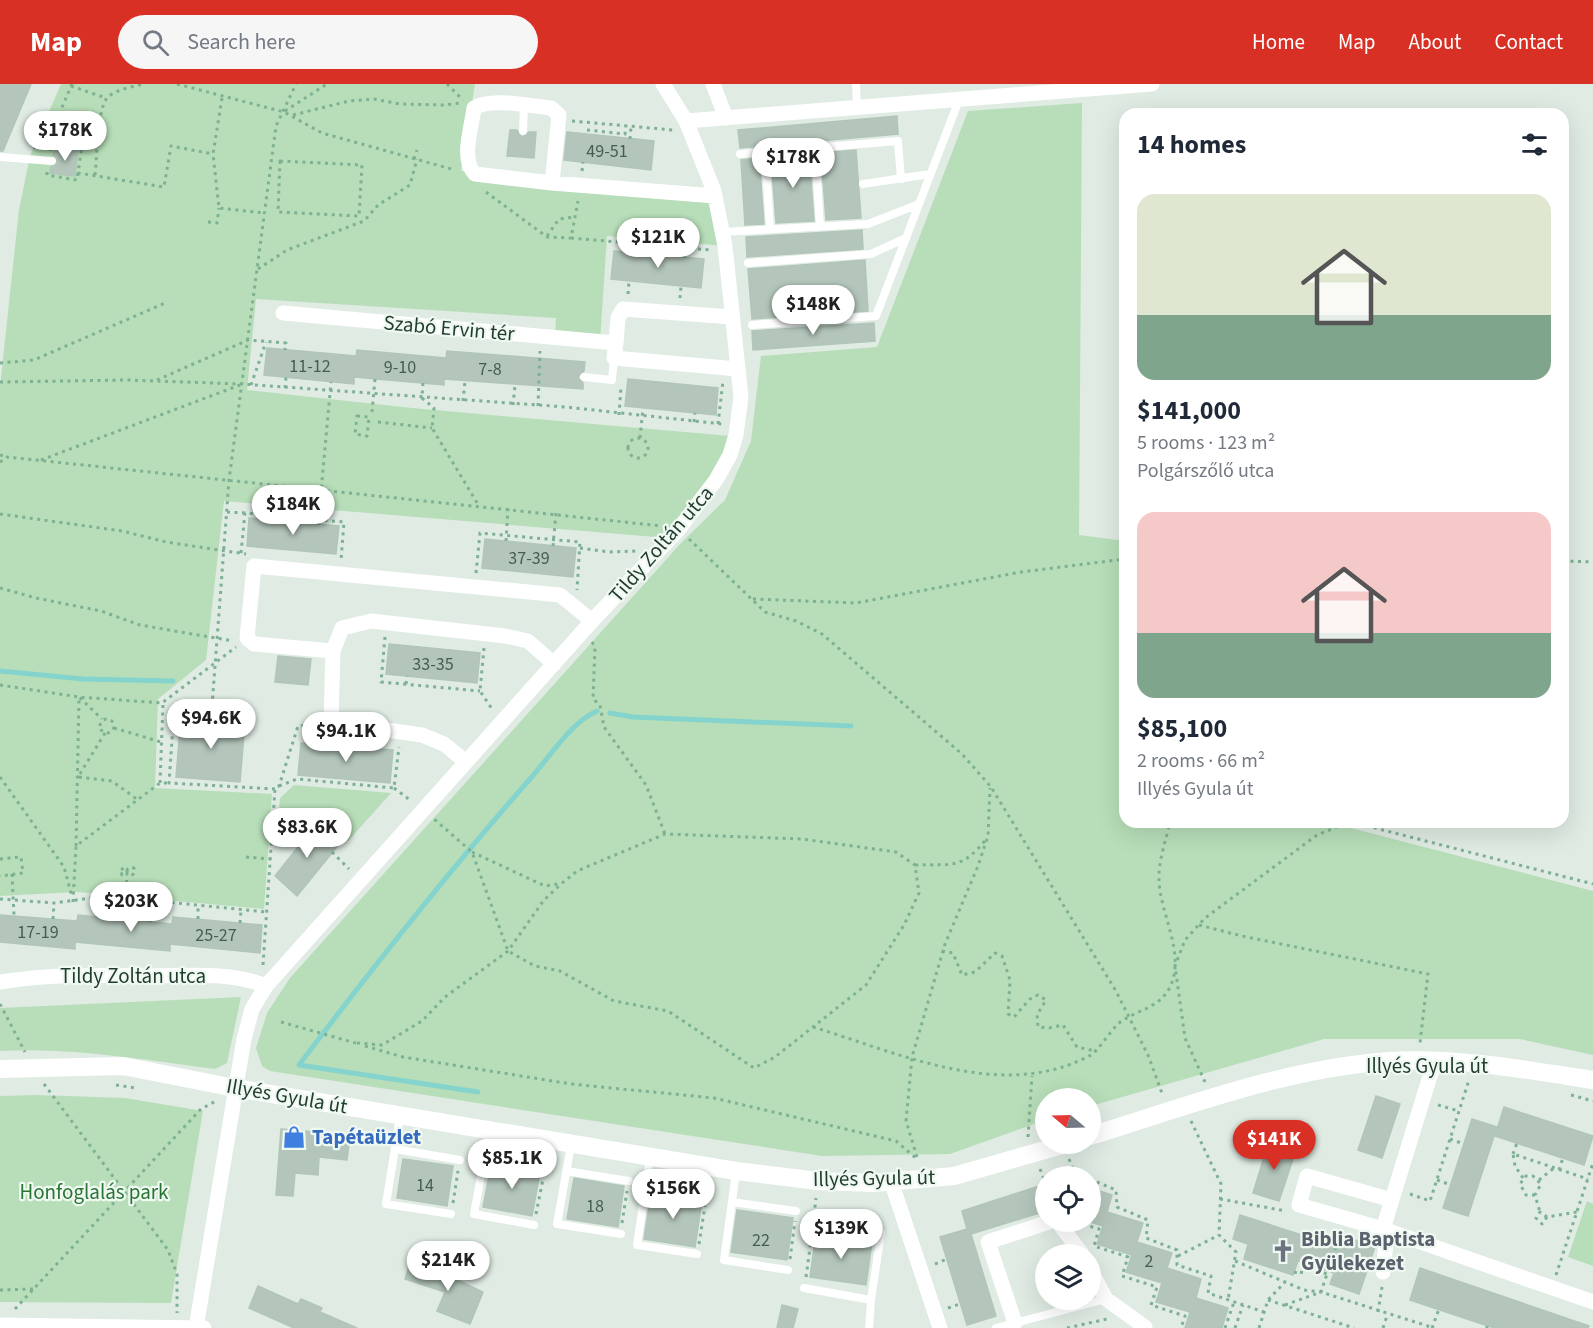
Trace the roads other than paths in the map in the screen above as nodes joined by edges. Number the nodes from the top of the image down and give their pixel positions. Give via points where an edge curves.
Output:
1 (663, 84) edge
2 (713, 84) edge
3 (856, 84) edge
4 (1152, 84) edge
5 (959, 100) junction
6 (524, 105) junction
7 (857, 107) junction
8 (726, 118) junction
9 (681, 126) junction
10 (523, 131) dead end
11 (815, 148) junction
12 (765, 152) junction
13 (740, 154) dead end
14 (0, 157) edge
15 (50, 161) road end
16 (930, 174) junction
17 (901, 178) junction
18 (552, 183) junction
19 (863, 184) dead end
20 (715, 196) junction
21 (919, 204) junction
22 (820, 226) junction
23 (770, 229) junction
24 (722, 232) junction
25 (906, 238) junction
26 (748, 263) dead end
27 (283, 313) dead end
28 (732, 316) junction
29 (752, 326) dead end
30 (615, 350) junction
31 (732, 373) junction
32 (584, 377) dead end
33 (588, 626) junction
34 (333, 651) junction
35 (554, 664) junction
36 (466, 762) junction
37 (0, 982) edge
38 (263, 985) junction
39 (1434, 1063) junction
40 (0, 1069) edge
41 (1593, 1080) edge
42 (233, 1097) junction
43 (400, 1115) junction
44 (489, 1130) junction
45 (1101, 1133) edge
46 (571, 1144) junction
47 (395, 1149) junction
48 (1055, 1154) edge
49 (650, 1157) junction
50 (485, 1158) junction
51 (460, 1160) road end
52 (544, 1168) road end
53 (566, 1171) junction
54 (736, 1171) junction
55 (629, 1181) road end
56 (891, 1181) junction
57 (646, 1186) junction
58 (707, 1195) road end
59 (1393, 1195) junction
60 (732, 1202) junction
61 (796, 1211) road end
62 (451, 1214) road end
63 (818, 1224) dead end
64 (534, 1225) road end
65 (1035, 1227) edge
66 (1383, 1229) junction
67 (1065, 1232) edge
68 (621, 1234) road end
69 (1074, 1244) edge
70 (697, 1254) road end
71 (788, 1270) road end
72 (1383, 1272) dead end
73 (804, 1288) dead end
74 (1101, 1290) edge
75 (1106, 1299) junction
76 (871, 1300) junction
77 (1593, 1302) edge
78 (1014, 1323) junction
79 (1, 1325) edge
80 (176, 1327) edge
81 (199, 1328) edge
82 (869, 1328) edge
83 (940, 1328) edge
84 (996, 1328) edge
85 (1146, 1328) edge

1 - 9 street, Tildy Zoltán utca
2 - 8 street
3 - 7 lane
4 - 5 street
5 - 7 street
5 - 16 lane
6 - 10 lane
6 - 18 street via 551,108 559,115
6 - 18 street via 491,102 474,108 469,168 475,174
7 - 8 street
8 - 9 street
9 - 20 street, Tildy Zoltán utca
11 - 12 lane
11 - 17 lane via 898,141
11 - 22 lane
12 - 13 lane
12 - 23 lane
14 - 15 lane
16 - 17 lane
16 - 21 lane
17 - 19 lane
18 - 20 street
20 - 24 street, Tildy Zoltán utca
21 - 22 lane via 868,224
21 - 25 lane
22 - 23 lane
23 - 24 lane
24 - 28 street, Tildy Zoltán utca
25 - 26 lane via 871,254
25 - 29 lane via 876,316
27 - 30 street, Szabó Ervin tér via 541,336
28 - 30 street via 623,309 618,318
28 - 31 street, Tildy Zoltán utca
30 - 31 street, Szabó Ervin tér
30 - 32 lane via 612,380
31 - 33 street, Tildy Zoltán utca via 741,397 736,435 716,480
33 - 34 street, Tildy Zoltán utca via 574,606 560,595 254,566 247,638 254,644
33 - 35 street, Tildy Zoltán utca
34 - 35 street via 342,628 370,621 528,641
34 - 36 street via 331,722 422,735 444,744
35 - 36 street, Tildy Zoltán utca
36 - 38 street, Tildy Zoltán utca
37 - 38 street, Tildy Zoltán utca via 38,975 202,976 238,978
38 - 42 street, Tildy Zoltán utca via 243,1039
39 - 41 street, Illyés Gyula út via 1502,1066
39 - 45 street, Illyés Gyula út via 1390,1061 1296,1074
39 - 59 street
40 - 42 street, Illyés Gyula út via 37,1077 123,1066
42 - 43 street, Illyés Gyula út
42 - 81 street, Tildy Zoltán utca
43 - 44 street, Illyés Gyula út
43 - 47 lane
44 - 46 street, Illyés Gyula út
44 - 50 lane
46 - 49 street, Illyés Gyula út
46 - 53 lane
47 - 51 lane
47 - 62 lane via 386,1204
48 - 56 street, Illyés Gyula út via 954,1176
49 - 54 street, Illyés Gyula út
49 - 57 lane
50 - 52 lane
50 - 64 lane via 474,1214
53 - 55 lane
53 - 68 lane via 557,1224
54 - 56 street, Illyés Gyula út via 818,1181
54 - 60 lane
56 - 83 street
57 - 58 lane
57 - 70 lane via 637,1245
59 - 66 street
59 - 66 street via 1307,1176 1299,1205
60 - 61 lane
60 - 71 lane via 724,1260
63 - 76 lane via 881,1233
65 - 78 street via 988,1242
66 - 72 street
66 - 77 street
67 - 69 street
73 - 76 lane
74 - 75 street
75 - 78 lane
75 - 85 street
76 - 82 lane
78 - 84 lane
79 - 80 street
80 - 81 street

